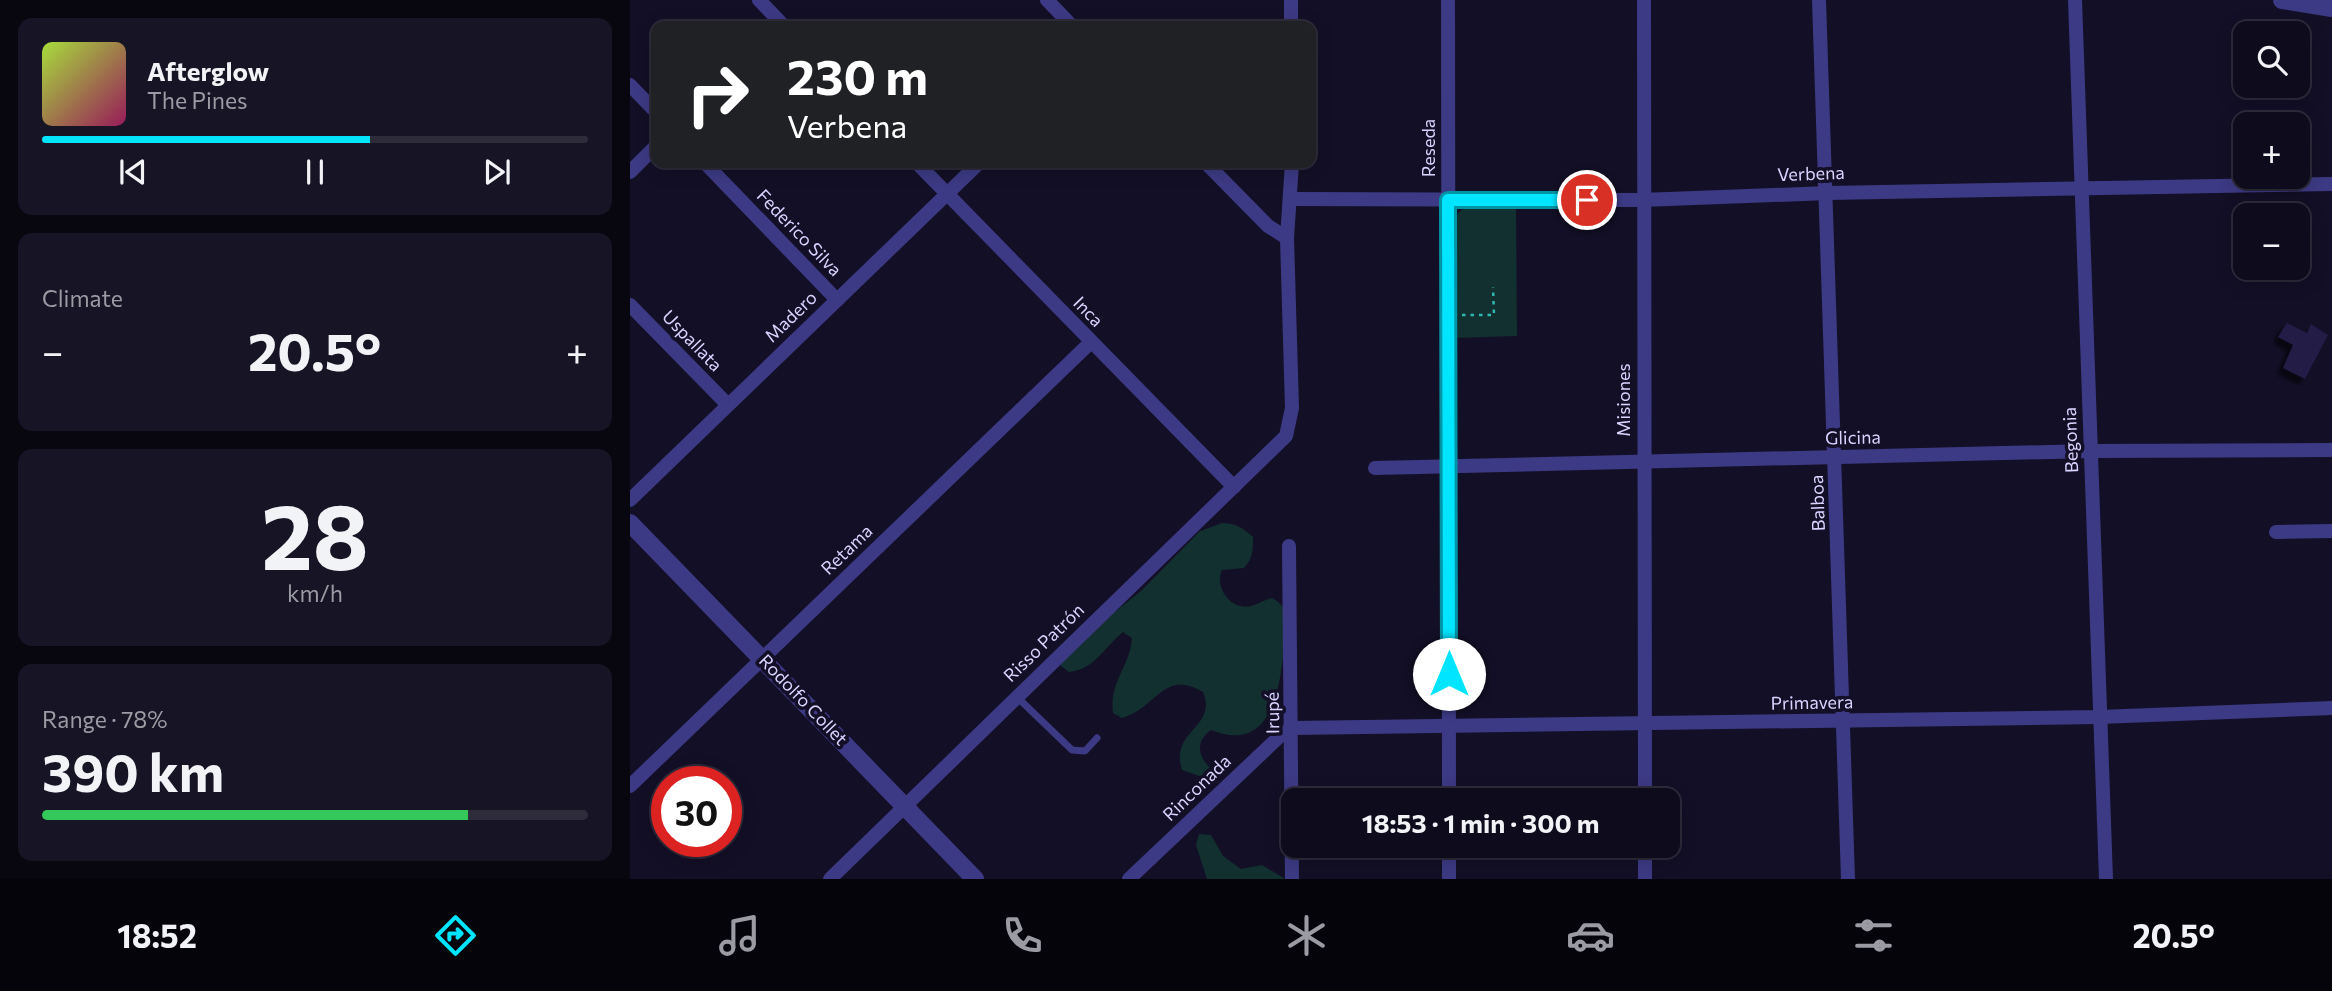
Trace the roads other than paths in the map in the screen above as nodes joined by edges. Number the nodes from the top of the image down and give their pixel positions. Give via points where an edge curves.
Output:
1 (759, 0) edge
2 (1047, 0) edge
3 (1291, 0) edge
4 (1448, 0) edge
5 (1644, 0) edge
6 (1819, 0) edge
7 (2075, 0) edge
8 (2282, 0) edge
9 (2332, 8) edge
10 (778, 21) edge
11 (1067, 21) edge
12 (1291, 21) edge
13 (630, 85) edge
14 (651, 107) edge
15 (651, 151) edge
16 (710, 168) edge
17 (922, 168) edge
18 (974, 168) edge
19 (1211, 168) edge
20 (1292, 168) edge
21 (630, 172) edge
22 (2332, 184) edge
23 (2082, 188) junction
24 (1828, 193) junction
25 (947, 194) junction
26 (1292, 199) junction
27 (1448, 200) junction
28 (1642, 200) junction
29 (1287, 238) junction
30 (837, 300) junction
31 (630, 305) edge
32 (1091, 342) junction
33 (727, 404) junction
34 (2332, 450) edge
35 (2090, 451) junction
36 (1836, 457) junction
37 (1644, 463) junction
38 (1449, 466) junction
39 (1375, 468) dead end
40 (1234, 487) junction
41 (630, 500) edge
42 (630, 523) edge
43 (2332, 531) edge
44 (2276, 532) dead end
45 (1289, 546) dead end
46 (763, 657) junction
47 (1017, 696) junction
48 (2332, 708) edge
49 (2099, 717) junction
50 (1843, 722) junction
51 (1644, 725) junction
52 (1449, 726) junction
53 (1292, 728) junction
54 (1097, 738) dead end
55 (630, 786) edge
56 (1449, 788) edge
57 (1644, 788) edge
58 (906, 807) junction
59 (1448, 858) edge
60 (1645, 858) edge
61 (830, 879) edge
62 (975, 879) edge
63 (1129, 879) edge
64 (1292, 879) edge
65 (1448, 879) edge
66 (1645, 879) edge
67 (1848, 879) edge
68 (2106, 879) edge

1 - 10 street
2 - 11 street
3 - 12 street
4 - 27 street, Reseda
5 - 28 street, Misiones
6 - 24 street, Balboa
7 - 23 street, Begonia
8 - 9 street
13 - 14 street
15 - 21 street
16 - 30 street, Federico Silva
17 - 25 street, Inca
18 - 25 street, Madero
19 - 29 street via 1268,226
20 - 26 street
22 - 23 street, Verbena
23 - 24 street, Verbena
23 - 35 street, Begonia
24 - 28 street, Verbena
24 - 36 street, Balboa
25 - 30 street, Madero
25 - 32 street, Inca
26 - 27 street, Verbena
26 - 29 street
27 - 28 street, Verbena
27 - 38 street, Reseda
28 - 37 street, Misiones
29 - 40 street, Risso Patrón via 1292,408 1286,436
30 - 33 street, Madero
31 - 33 street, Uspallata
32 - 40 street, Inca
32 - 46 street, Retama
33 - 41 street, Madero
34 - 35 street, Glicina
35 - 36 street, Glicina
35 - 49 street, Begonia
36 - 37 street, Glicina
36 - 50 street, Balboa
37 - 38 street, Glicina
37 - 51 street, Misiones
38 - 39 street, Glicina
38 - 52 street, Reseda
40 - 47 street, Risso Patrón
42 - 46 street, Rodolfo Collet
43 - 44 street
45 - 53 street, Irupé
46 - 55 street, Retama
46 - 58 street, Rodolfo Collet
47 - 54 lane via 1072,750 1085,751
47 - 58 street, Risso Patrón
48 - 49 street, Primavera
49 - 50 street, Primavera
49 - 68 street, Begonia
50 - 51 street, Primavera
50 - 67 street, Balboa
51 - 52 street, Primavera
51 - 57 street, Misiones
52 - 53 street, Primavera
52 - 56 street, Reseda
53 - 63 street, Rinconada
53 - 64 street, Irupé
58 - 61 street, Risso Patrón
58 - 62 street, Rodolfo Collet
59 - 65 street
60 - 66 street

